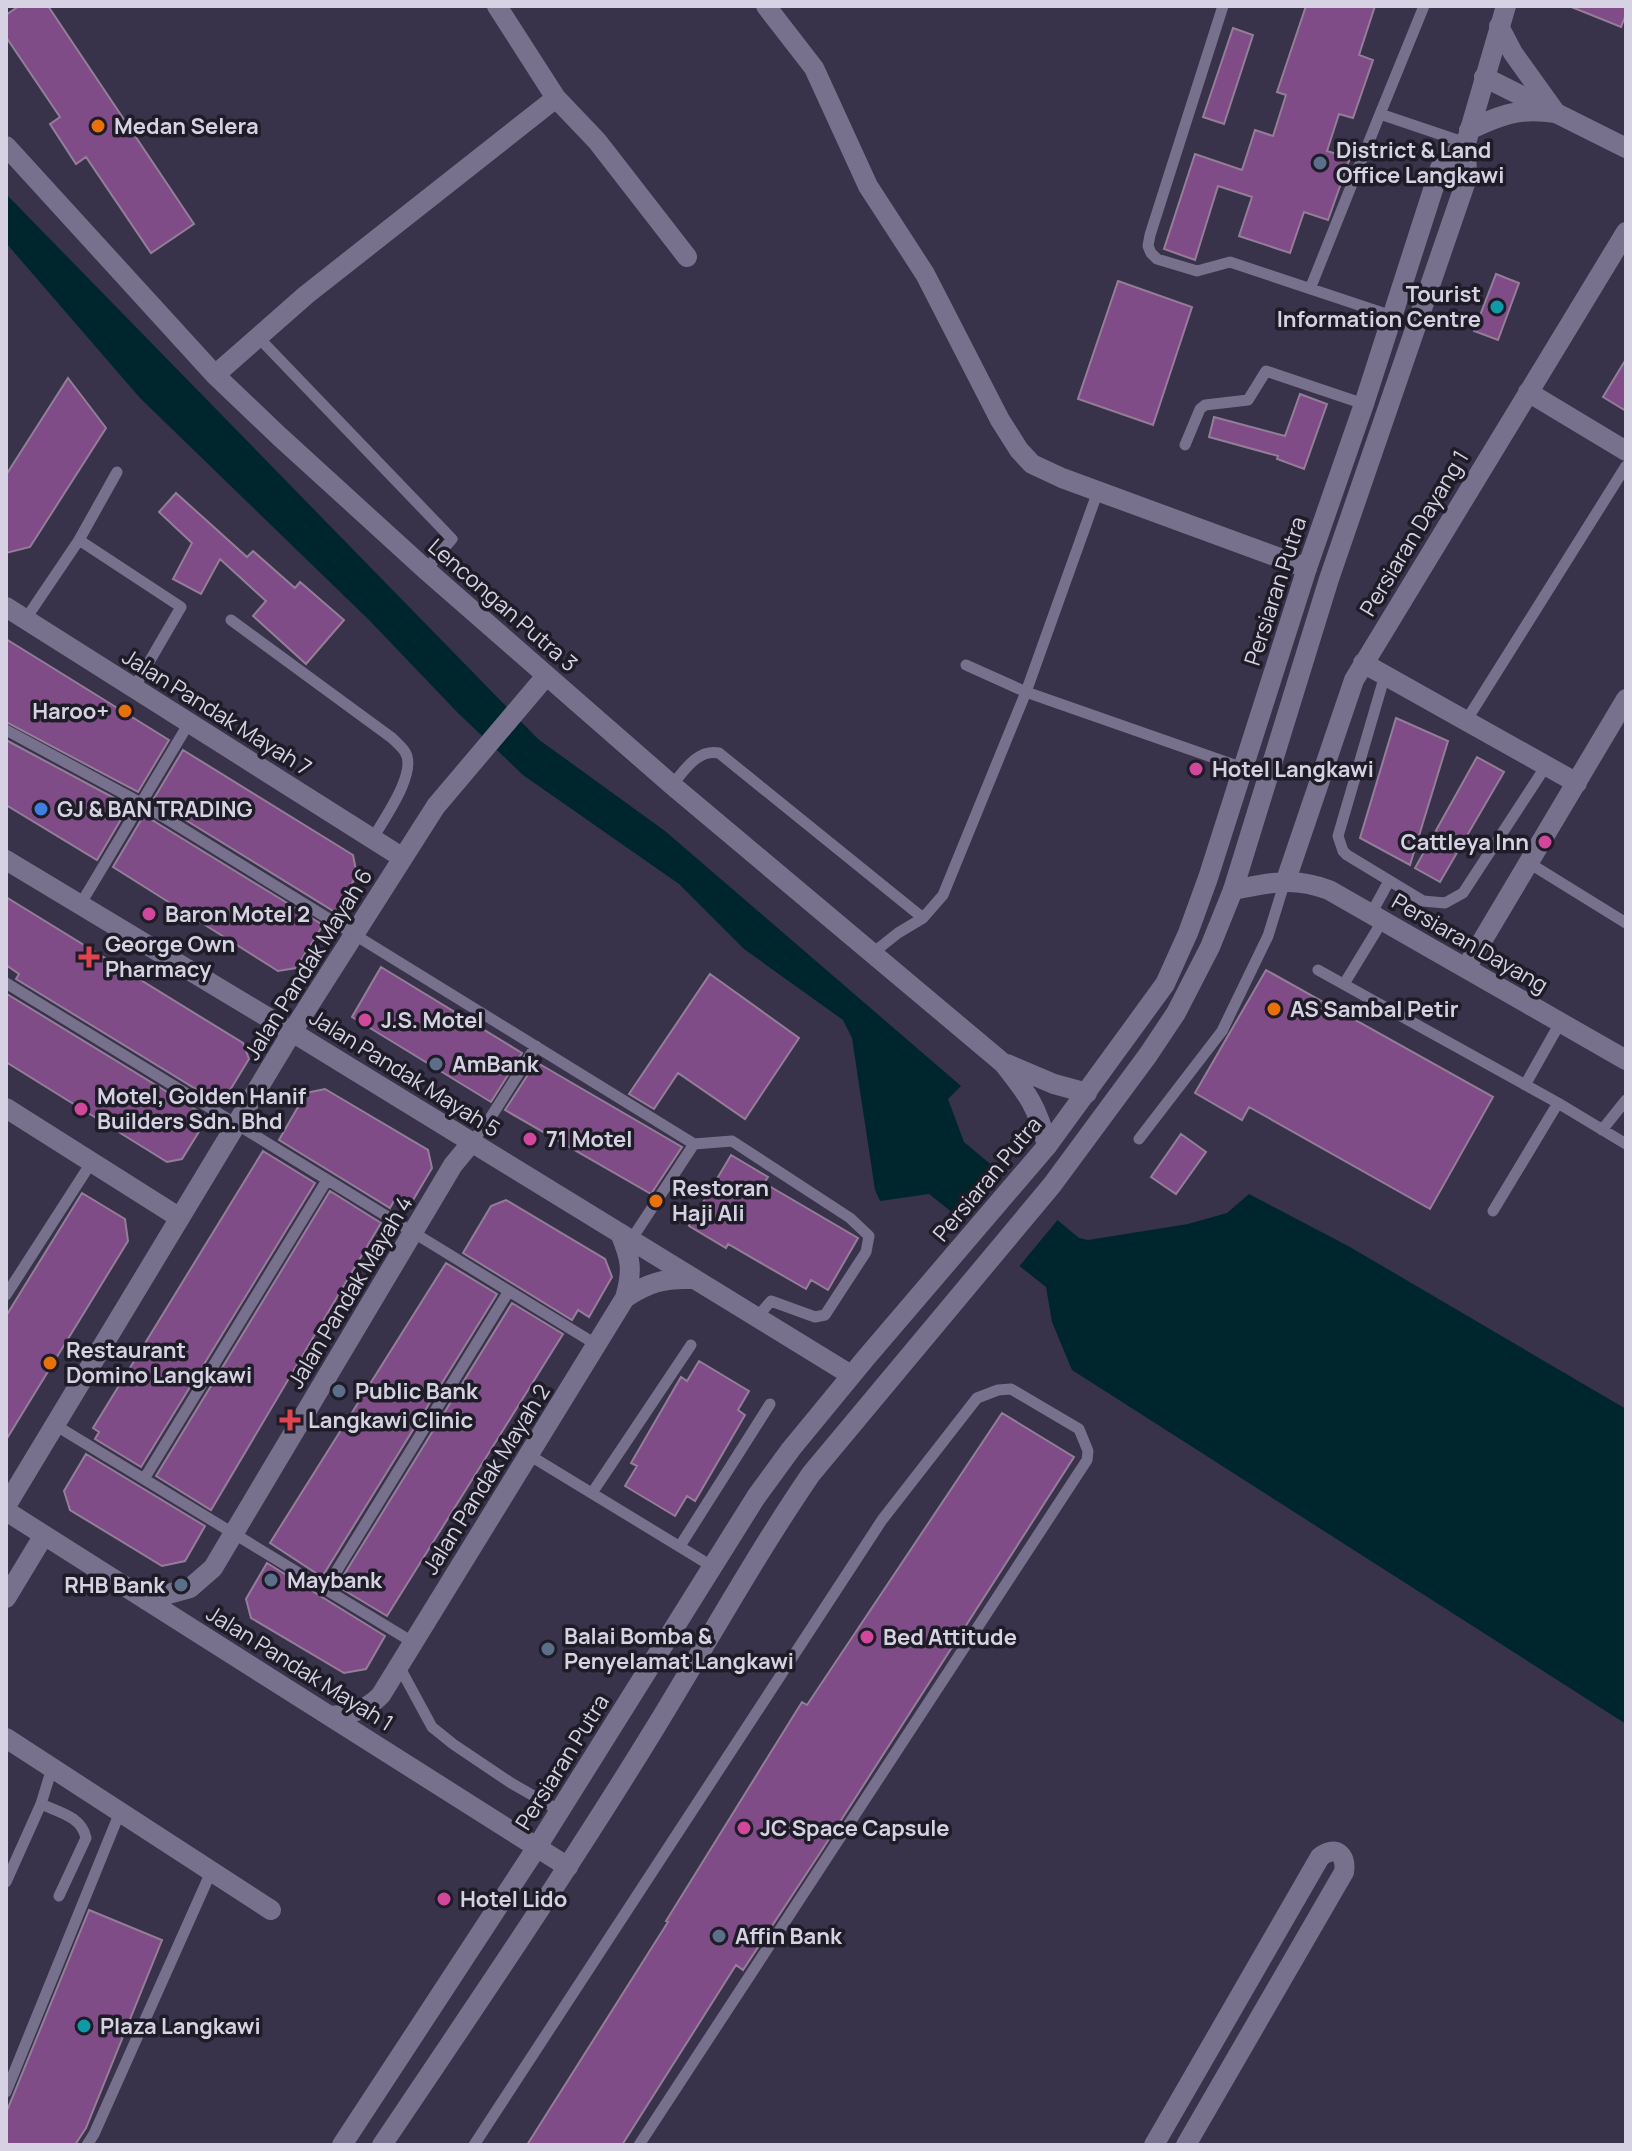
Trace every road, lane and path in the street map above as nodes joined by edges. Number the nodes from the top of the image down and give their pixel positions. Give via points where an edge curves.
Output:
1 (497, 6) edge
2 (766, 6) edge
3 (1223, 6) edge
4 (1424, 6) edge
5 (1503, 16) edge
6 (1484, 77) junction
7 (556, 98) junction
8 (1556, 113) junction
9 (1380, 114) junction
10 (1467, 137) junction
11 (1624, 145) edge
12 (6, 146) edge
13 (1626, 232) edge
14 (687, 257) dead end
15 (1310, 289) junction
16 (1392, 316) junction
17 (258, 337) junction
18 (215, 375) junction
19 (1528, 392) junction
20 (1364, 404) junction
21 (1185, 445) dead end
22 (1626, 451) edge
23 (1626, 466) edge
24 (117, 472) dead end
25 (1098, 491) junction
26 (79, 540) junction
27 (1307, 568) junction
28 (426, 570) junction
29 (6, 607) edge
30 (25, 620) junction
31 (231, 620) dead end
32 (1363, 663) junction
33 (966, 665) dead end
34 (1385, 675) junction
35 (546, 676) junction
36 (134, 688) junction
37 (1026, 692) junction
38 (1626, 699) edge
39 (1466, 721) junction
40 (189, 723) junction
41 (6, 730) edge
42 (1546, 766) junction
43 (1243, 768) junction
44 (1577, 783) junction
45 (672, 785) junction
46 (141, 803) junction
47 (373, 838) junction
48 (403, 858) junction
49 (6, 860) edge
50 (1529, 863) junction
51 (1286, 880) junction
52 (1389, 881) junction
53 (1233, 890) junction
54 (80, 905) junction
55 (1377, 917) junction
56 (923, 918) junction
57 (1625, 920) edge
58 (355, 934) junction
59 (874, 952) junction
60 (1466, 968) junction
61 (1318, 970) dead end
62 (6, 983) edge
63 (1344, 984) junction
64 (1560, 1023) junction
65 (292, 1032) junction
66 (536, 1046) junction
67 (1626, 1060) edge
68 (1003, 1063) junction
69 (1525, 1085) junction
70 (1087, 1093) junction
71 (1626, 1100) edge
72 (1558, 1103) junction
73 (6, 1108) edge
74 (236, 1124) junction
75 (1602, 1130) junction
76 (1139, 1139) dead end
77 (472, 1142) junction
78 (694, 1144) junction
79 (1626, 1144) edge
80 (1047, 1146) junction
81 (91, 1163) junction
82 (327, 1180) junction
83 (1493, 1211) dead end
84 (180, 1218) junction
85 (413, 1232) junction
86 (625, 1236) junction
87 (695, 1279) junction
88 (509, 1291) junction
89 (6, 1295) edge
90 (625, 1298) junction
91 (757, 1317) junction
92 (597, 1345) junction
93 (691, 1345) dead end
94 (851, 1375) junction
95 (770, 1404) dead end
96 (55, 1425) junction
97 (529, 1455) junction
98 (144, 1479) junction
99 (592, 1493) junction
100 (6, 1508) edge
101 (233, 1534) junction
102 (44, 1535) junction
103 (680, 1546) junction
104 (713, 1567) junction
105 (326, 1588) junction
106 (6, 1598) edge
107 (146, 1600) junction
108 (414, 1643) junction
109 (399, 1666) junction
110 (625, 1707) junction
111 (331, 1716) junction
112 (656, 1727) junction
113 (6, 1738) edge
114 (52, 1768) junction
115 (41, 1804) junction
116 (560, 1811) junction
117 (120, 1812) junction
118 (537, 1847) junction
119 (568, 1867) junction
120 (211, 1872) junction
121 (6, 1882) edge
122 (59, 1896) dead end
123 (271, 1910) dead end
124 (6, 2092) edge
125 (87, 2145) edge
126 (342, 2145) edge
127 (382, 2145) edge
128 (474, 2145) edge
129 (639, 2145) edge
130 (1154, 2145) edge
131 (1186, 2145) edge

1 - 7 street
2 - 25 street via 814,68 868,186 925,274 1019,450 1032,464
3 - 15 lane via 1148,246 1157,259 1197,271 1230,262
4 - 9 lane
5 - 6 street, Persiaran Putra
5 - 8 street via 1513,53
6 - 8 street
6 - 10 street, Persiaran Putra
7 - 14 street via 597,141
7 - 17 street
8 - 10 street via 1501,115
8 - 11 street
9 - 10 lane
9 - 15 lane
10 - 16 street, Persiaran Putra via 1440,168
10 - 53 street, Persiaran Putra via 1467,178 1329,579
12 - 18 street, Lencongan Putra 3
13 - 19 street, Persiaran Dayang 1
15 - 16 lane
16 - 20 street, Persiaran Putra
17 - 18 street
17 - 28 lane via 452,539
18 - 28 street, Lencongan Putra 3
19 - 22 street
19 - 32 street, Persiaran Dayang 1
20 - 21 lane via 1266,371 1248,400 1214,402 1200,409
20 - 27 street, Persiaran Putra
23 - 39 lane
24 - 26 lane
25 - 27 street
25 - 37 lane
26 - 30 lane
26 - 36 lane via 181,607
27 - 43 street, Persiaran Putra
28 - 35 street, Lencongan Putra 3
29 - 30 street, Jalan Pandak Mayah 7
30 - 36 street, Jalan Pandak Mayah 7
31 - 47 lane via 407,753 409,767 401,788
32 - 34 street
32 - 51 street, Persiaran Dayang 1
33 - 37 lane
34 - 39 street
34 - 52 lane via 1338,836 1347,855
35 - 45 street, Lencongan Putra 3
35 - 48 street, Jalan Pandak Mayah 6 via 436,806
36 - 40 street, Jalan Pandak Mayah 7
37 - 43 lane
37 - 56 lane via 943,895
38 - 44 street
39 - 42 street
40 - 46 lane
40 - 47 street, Jalan Pandak Mayah 7
41 - 46 lane
42 - 44 street
42 - 52 lane via 1463,893 1434,903
43 - 70 street, Persiaran Putra via 1188,933 1165,984
44 - 50 street
45 - 56 lane via 696,758 709,751 719,753
45 - 59 street, Lencongan Putra 3
46 - 54 lane
46 - 58 lane
47 - 48 street, Jalan Pandak Mayah 7
48 - 58 street, Jalan Pandak Mayah 6
49 - 54 street, Jalan Pandak Mayah 5
50 - 57 lane
50 - 60 street
51 - 53 street
51 - 55 street, Persiaran Dayang via 1329,890
51 - 76 lane via 1268,936 1222,1031
52 - 55 lane
53 - 112 street, Persiaran Putra via 1176,1013 1052,1185 811,1474
54 - 65 street, Jalan Pandak Mayah 5
55 - 60 street, Persiaran Dayang
55 - 63 lane
56 - 59 lane
58 - 65 street, Jalan Pandak Mayah 6
58 - 66 lane
59 - 68 street, Lencongan Putra 3
60 - 64 street, Persiaran Dayang
61 - 63 lane
62 - 74 lane
63 - 69 lane
64 - 67 street, Persiaran Dayang
64 - 69 lane
65 - 74 street, Jalan Pandak Mayah 6
65 - 77 street, Jalan Pandak Mayah 5
66 - 77 lane
66 - 78 lane
68 - 70 street
68 - 80 street via 1031,1098
69 - 72 lane
70 - 80 street, Persiaran Putra
71 - 75 lane
72 - 75 lane
72 - 83 lane
73 - 81 street
74 - 82 lane
74 - 84 street, Jalan Pandak Mayah 6
75 - 79 lane
77 - 85 street, Jalan Pandak Mayah 4
77 - 86 street, Jalan Pandak Mayah 5
78 - 86 lane
78 - 91 lane via 732,1141 869,1236 866,1252 825,1315 815,1317 771,1301
80 - 94 street, Persiaran Putra
81 - 84 street
81 - 89 lane
82 - 85 lane
82 - 98 lane
84 - 96 street, Jalan Pandak Mayah 6
85 - 88 lane
85 - 101 street, Jalan Pandak Mayah 4
86 - 87 street, Jalan Pandak Mayah 5
86 - 90 street, Jalan Pandak Mayah 2 via 631,1277
87 - 90 street via 666,1278
87 - 91 street, Jalan Pandak Mayah 5
88 - 92 lane
88 - 105 lane
90 - 92 street, Jalan Pandak Mayah 2
91 - 94 street, Jalan Pandak Mayah 5
92 - 97 street, Jalan Pandak Mayah 2
93 - 99 lane
94 - 104 street, Persiaran Putra via 756,1497
95 - 103 lane
96 - 98 lane
96 - 100 street, Jalan Pandak Mayah 6
97 - 99 lane
97 - 108 street, Jalan Pandak Mayah 2
98 - 101 lane
99 - 103 lane
100 - 102 street, Jalan Pandak Mayah 1
101 - 105 lane
101 - 107 street, Jalan Pandak Mayah 4 via 202,1580
102 - 106 street
102 - 107 street, Jalan Pandak Mayah 1
103 - 104 lane
104 - 110 street, Persiaran Putra
105 - 108 lane
107 - 111 street, Jalan Pandak Mayah 1
108 - 109 street, Jalan Pandak Mayah 2
109 - 111 street, Jalan Pandak Mayah 2 via 372,1704
109 - 116 lane via 432,1727
110 - 112 street
110 - 116 street, Persiaran Putra
111 - 118 street, Jalan Pandak Mayah 1
112 - 119 street, Persiaran Putra
113 - 114 street
114 - 115 lane
114 - 117 street
115 - 121 lane
115 - 122 lane via 80,1822 86,1838
116 - 118 street, Persiaran Putra
117 - 120 street
117 - 124 lane
118 - 119 street, Jalan Pandak Mayah 1
118 - 126 street, Persiaran Putra
119 - 127 street, Persiaran Putra
120 - 123 street
120 - 125 lane
128 - 129 lane via 882,1520 977,1398 1011,1389 1079,1429 1087,1460
130 - 131 street via 1320,1857 1337,1851 1344,1872

